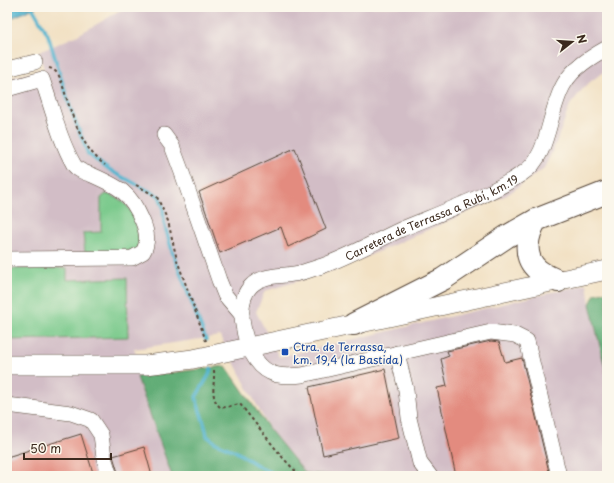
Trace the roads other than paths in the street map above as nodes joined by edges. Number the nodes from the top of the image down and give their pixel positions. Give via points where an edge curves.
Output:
1 (607, 48) edge
2 (35, 62) road end
3 (7, 68) edge
4 (7, 88) edge
5 (164, 135) dead end
6 (607, 192) edge
7 (536, 220) junction
8 (7, 259) edge
9 (607, 270) edge
10 (558, 281) junction
11 (242, 314) junction
12 (354, 324) junction
13 (250, 348) junction
14 (397, 353) junction
15 (7, 365) edge
16 (7, 405) edge
17 (110, 476) edge
18 (430, 476) edge
19 (559, 476) edge

1 - 11 street, Carretera de Terrassa a Rubí, km.19 via 580,66 564,83 551,115 544,144 525,173 324,265 300,273 264,277 246,292
2 - 3 street
4 - 8 street via 42,79 75,167 115,186 129,197 144,223 147,240 143,252 132,258
5 - 11 street via 172,146 219,280 226,295
6 - 7 highway
7 - 10 highway via 527,242 528,254 538,271
7 - 12 highway via 443,279
9 - 10 main road
10 - 12 main road
11 - 13 street, Carretera de Terrassa a Rubí, km.19
12 - 13 main road
13 - 14 street, Carretera de Terrassa a Rubí, km.19 via 256,360 267,372 284,377
13 - 15 main road via 146,365
14 - 18 street via 420,463
14 - 19 street, Carretera de Terrassa a Rubí, km.19 via 491,332 515,335 527,341
16 - 17 street via 71,414 90,420 101,435

